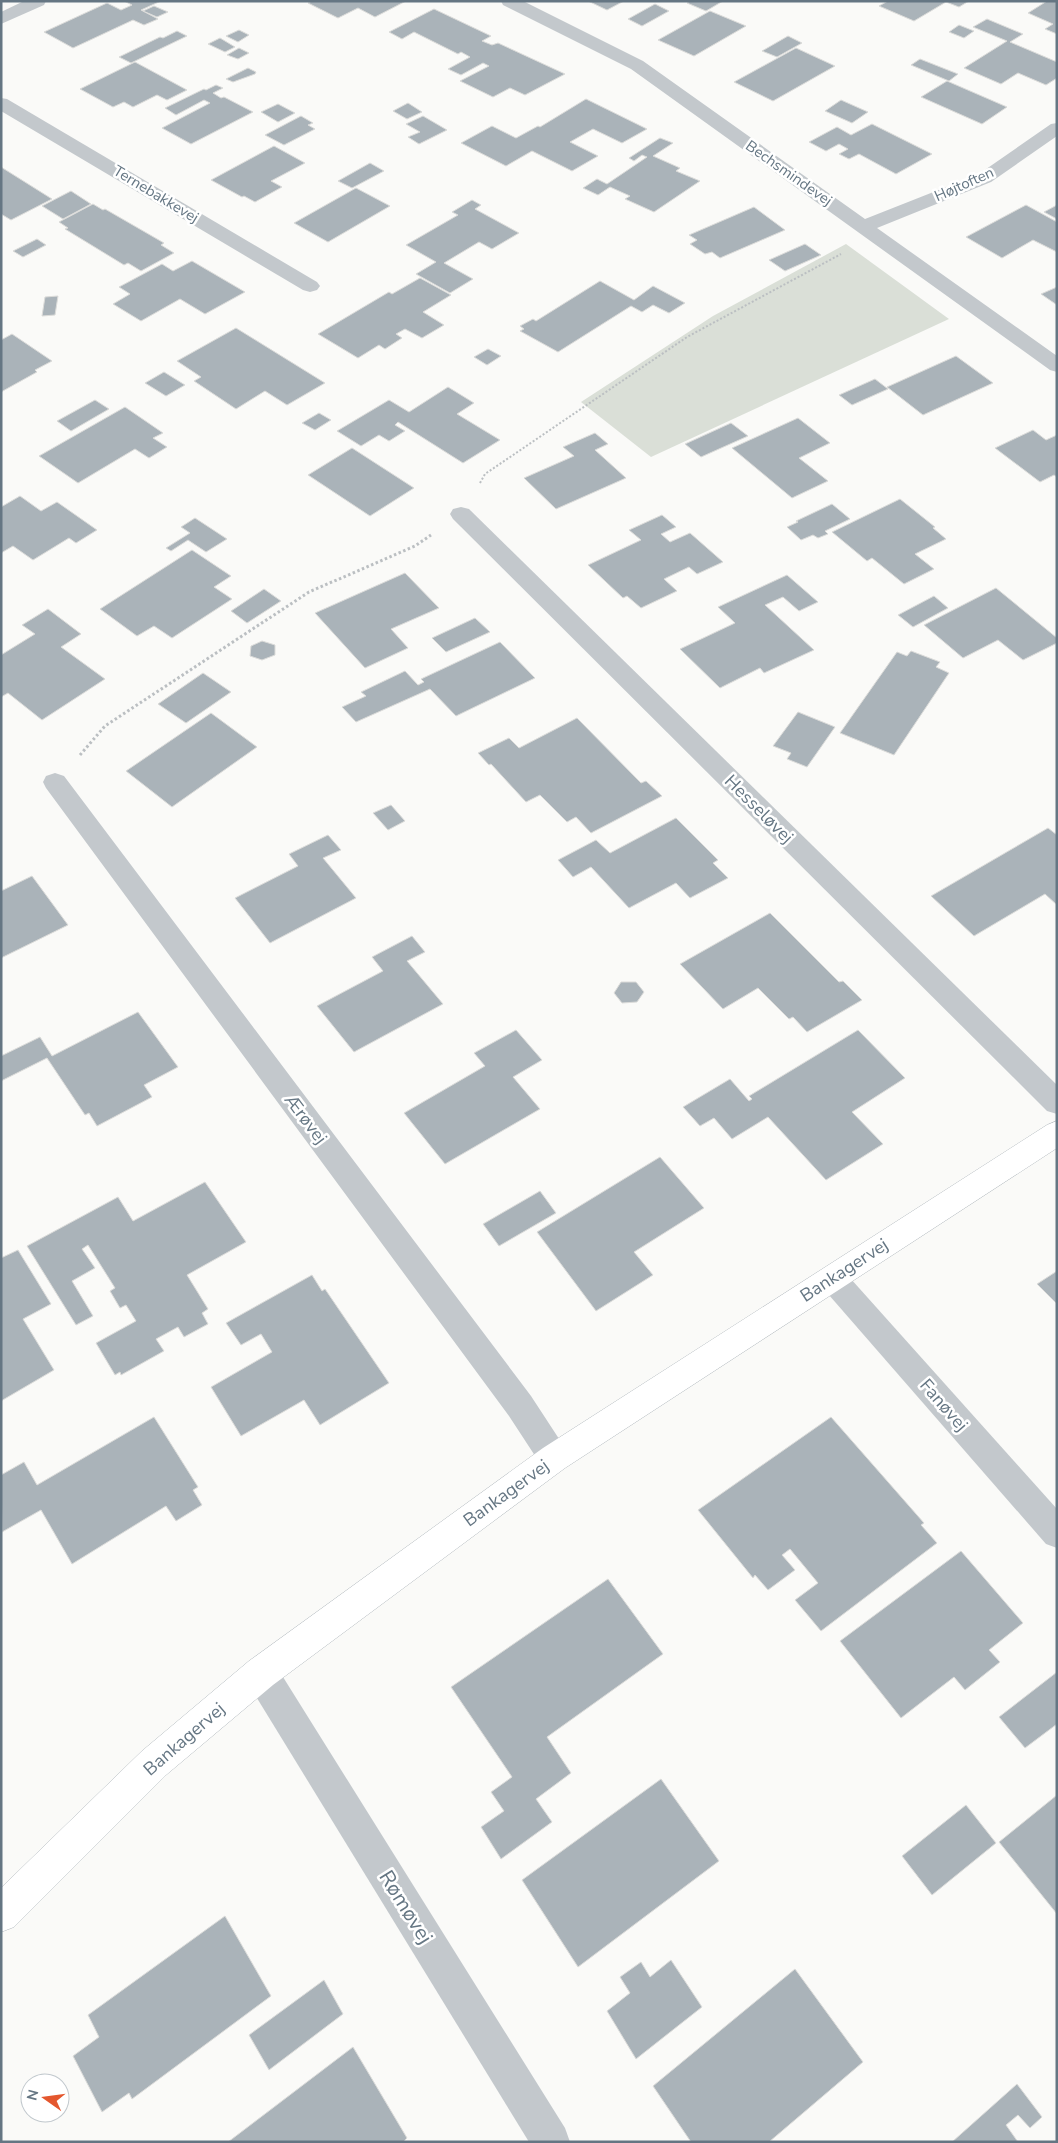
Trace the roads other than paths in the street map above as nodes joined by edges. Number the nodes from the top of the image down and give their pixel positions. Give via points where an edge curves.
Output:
1 (38, 1) edge
2 (509, 1) edge
3 (1, 19) edge
4 (1, 103) edge
5 (1057, 128) edge
6 (864, 227) junction
7 (310, 286) dead end
8 (1057, 366) edge
9 (461, 514) dead end
10 (56, 782) dead end
11 (1057, 1103) edge
12 (1057, 1133) edge
13 (832, 1278) junction
14 (554, 1458) junction
15 (1057, 1533) edge
16 (261, 1673) junction
17 (1, 1914) edge
18 (551, 2142) edge

1 - 3 street
2 - 6 street, Bechsmindevej via 637,65
4 - 7 street, Ternebakkevej
5 - 6 street, Højtoften via 985,178
6 - 8 street, Bechsmindevej
9 - 11 street, Hesseløvej
10 - 14 street, Ærøvej via 520,1406
12 - 13 street, Bankagervej
13 - 14 street, Bankagervej
13 - 15 street, Fanøvej
14 - 16 street, Bankagervej
16 - 17 street, Bankagervej via 154,1763
16 - 18 street, Rømøvej

